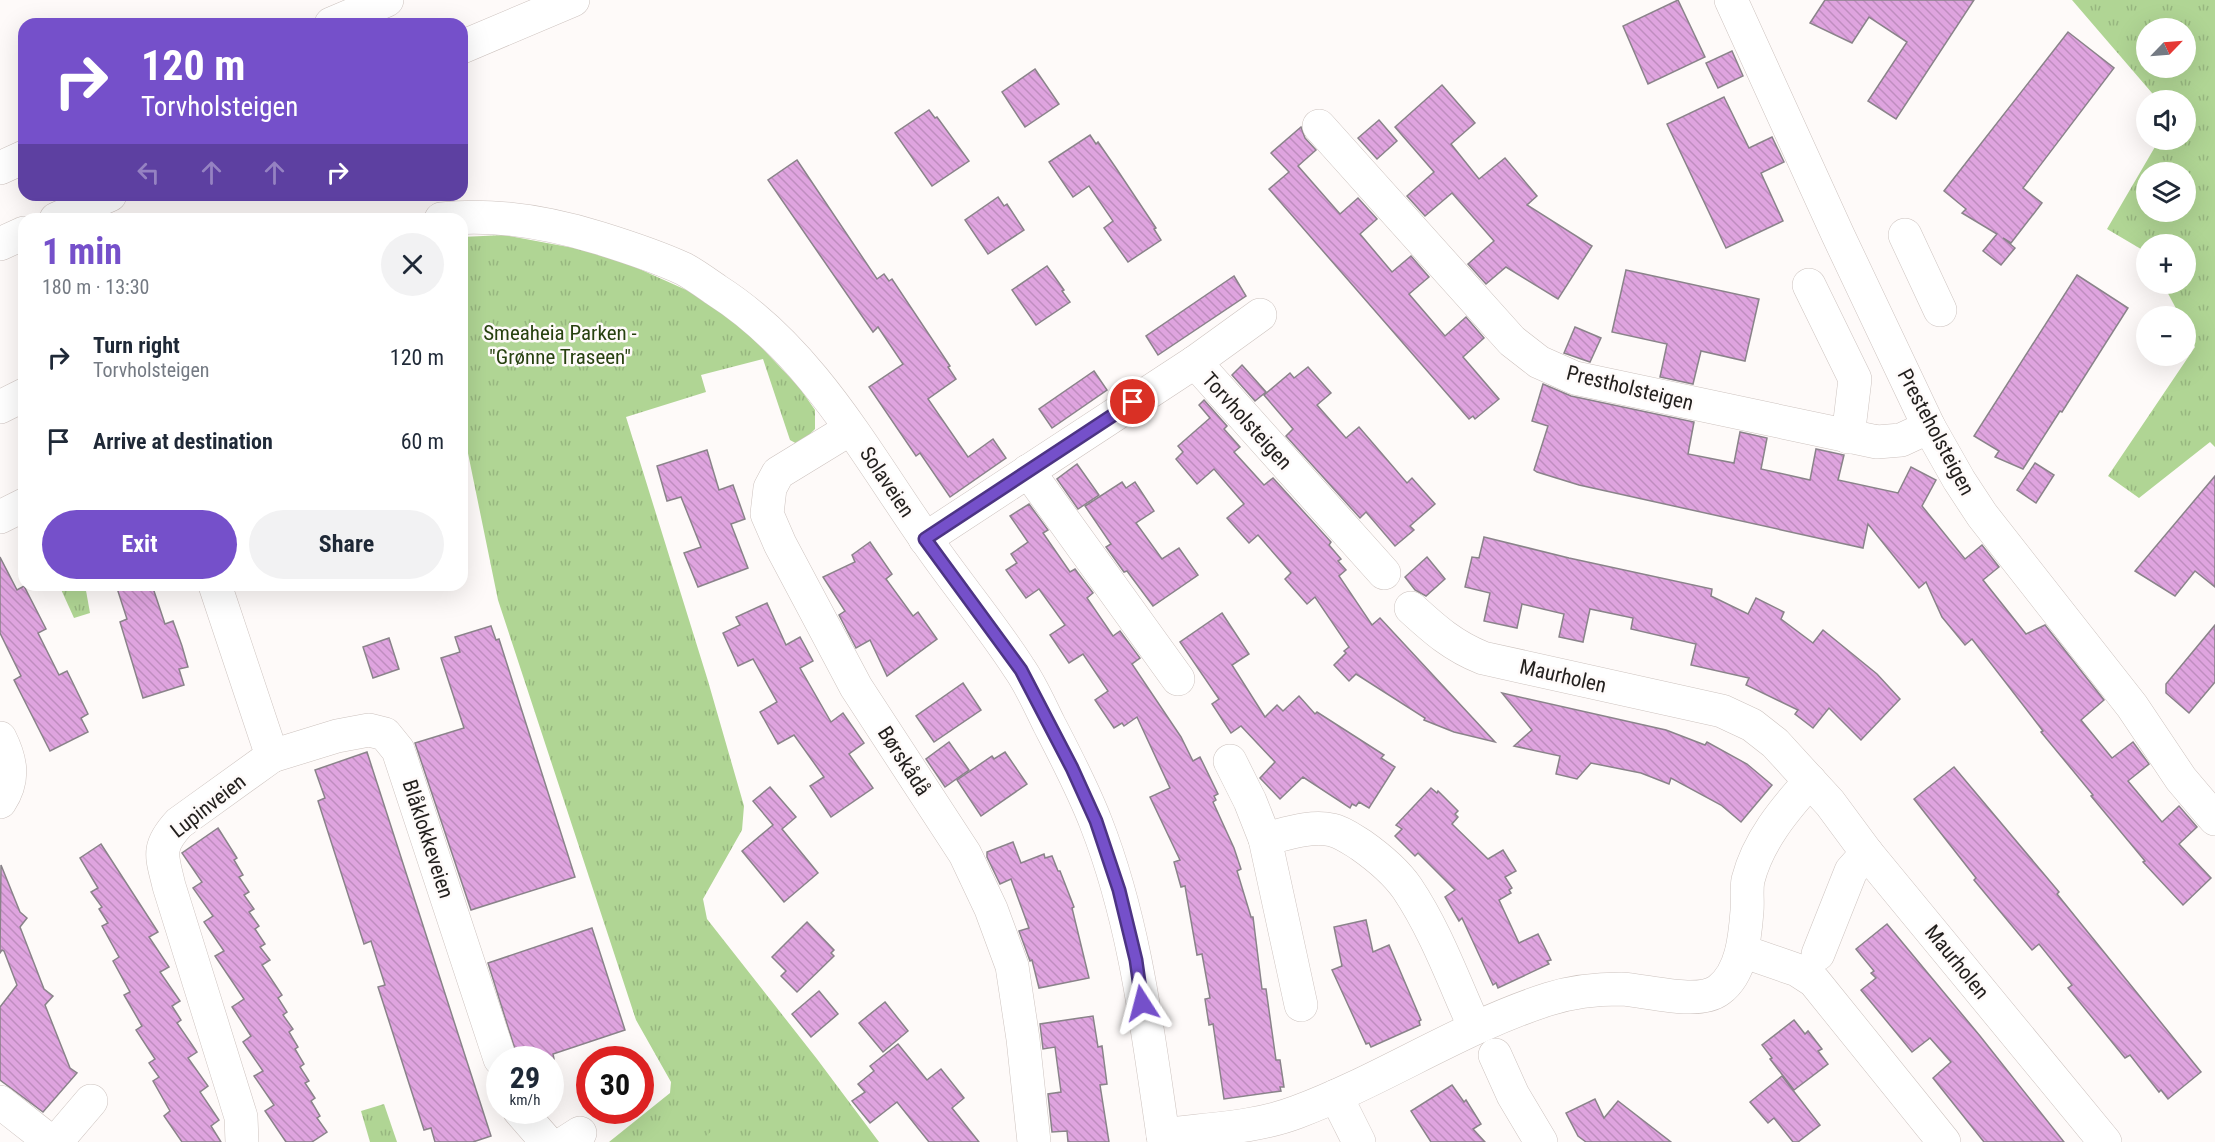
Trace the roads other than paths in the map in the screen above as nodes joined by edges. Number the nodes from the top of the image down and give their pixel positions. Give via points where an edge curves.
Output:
1 (387, 0) edge
2 (573, 0) edge
3 (1731, 0) edge
4 (345, 18) edge
5 (468, 44) edge
6 (1319, 126) dead end
7 (18, 160) edge
8 (0, 168) edge
9 (96, 201) edge
10 (70, 213) edge
11 (468, 218) edge
12 (1905, 235) dead end
13 (18, 236) edge
14 (0, 244) edge
15 (1809, 285) dead end
16 (1940, 310) dead end
17 (1260, 315) dead end
18 (1195, 362) junction
19 (18, 398) edge
20 (0, 407) edge
21 (1929, 427) junction
22 (850, 429) junction
23 (1848, 437) junction
24 (1028, 471) junction
25 (18, 508) edge
26 (0, 517) edge
27 (925, 539) junction
28 (1384, 573) dead end
29 (217, 591) edge
30 (1411, 608) dead end
31 (1178, 679) dead end
32 (0, 738) edge
33 (273, 756) junction
34 (1230, 761) dead end
35 (1810, 781) junction
36 (0, 802) edge
37 (2215, 819) edge
38 (1265, 839) junction
39 (1867, 853) junction
40 (1742, 951) junction
41 (1818, 954) dead end
42 (1301, 1005) dead end
43 (1475, 1028) junction
44 (496, 1046) edge
45 (1495, 1055) dead end
46 (1336, 1096) junction
47 (91, 1101) dead end
48 (0, 1102) edge
49 (531, 1124) edge
50 (1164, 1138) edge
51 (51, 1142) edge
52 (56, 1142) edge
53 (242, 1142) edge
54 (547, 1142) edge
55 (1034, 1142) edge
56 (1359, 1142) edge
57 (1541, 1142) edge
58 (1944, 1142) edge
59 (2105, 1142) edge

1 - 4 main road
2 - 5 main road
3 - 21 main road, Presteholsteigen
6 - 23 main road, Prestholsteigen via 1512,341 1539,362 1575,378
7 - 8 main road
9 - 10 main road
11 - 22 main road, Solaveien via 503,219 584,233 686,270 738,303 771,332 813,377
12 - 16 main road
13 - 14 main road
15 - 23 main road via 1855,379
17 - 18 main road
18 - 24 main road, Torvholsteigen
18 - 28 main road, Torvholsteigen
19 - 20 main road
21 - 23 main road, Prestholsteigen via 1901,440 1877,442
21 - 37 main road, Presteholsteigen via 1982,515
22 - 27 main road, Solaveien
22 - 55 main road, Børskådå via 778,473 770,488 767,514 856,687 964,854 991,909 1012,966
24 - 27 main road, Torvholsteigen
24 - 31 main road
25 - 26 main road
27 - 50 main road, Solaveien via 1021,670 1096,821 1119,890 1136,960
29 - 33 main road
30 - 35 main road, Maurholen via 1461,649 1483,658 1722,711 1760,731
32 - 36 main road via 10,770
33 - 44 main road, Blåklokkeveien via 369,730 385,734 398,750
33 - 53 main road, Lupinveien via 179,823 166,837 162,854 241,1117
34 - 38 main road
35 - 39 main road, Maurholen
35 - 40 main road via 1767,835 1748,881
38 - 42 main road
38 - 43 main road via 1308,830 1333,830 1386,865 1407,888 1432,933
39 - 41 main road via 1851,870
39 - 59 main road, Maurholen
40 - 43 main road via 1730,980 1718,991 1700,997 1621,989 1575,992
40 - 58 main road via 1797,970 1814,981
43 - 46 main road
45 - 57 main road
46 - 50 main road via 1279,1118
46 - 56 main road
47 - 52 main road
48 - 51 main road
49 - 54 main road

